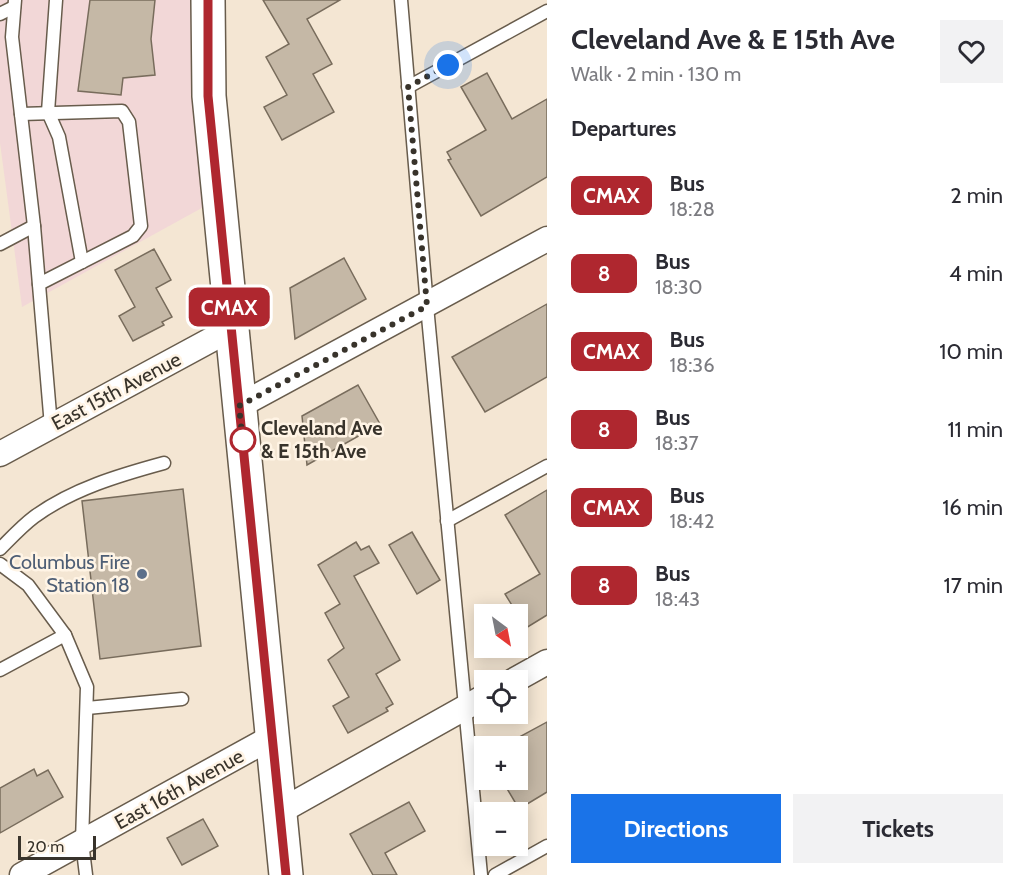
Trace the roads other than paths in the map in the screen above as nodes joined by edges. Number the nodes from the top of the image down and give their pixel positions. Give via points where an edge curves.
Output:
1 (56, 0) edge
2 (208, 0) edge
3 (401, 0) edge
4 (14, 4) edge
5 (547, 12) edge
6 (0, 14) edge
7 (408, 87) junction
8 (48, 112) junction
9 (21, 114) junction
10 (34, 226) junction
11 (547, 239) edge
12 (0, 244) edge
13 (82, 262) junction
14 (39, 284) junction
15 (427, 306) junction
16 (231, 329) junction
17 (239, 406) junction
18 (51, 426) junction
19 (0, 454) edge
20 (164, 463) dead end
21 (547, 466) edge
22 (447, 521) junction
23 (0, 549) edge
24 (0, 564) edge
25 (65, 635) junction
26 (547, 662) edge
27 (0, 670) edge
28 (528, 673) edge
29 (474, 696) edge
30 (182, 699) dead end
31 (474, 704) edge
32 (87, 708) junction
33 (476, 724) edge
34 (272, 737) junction
35 (279, 812) junction
36 (82, 842) junction
37 (547, 846) edge
38 (22, 875) edge
39 (86, 875) edge
40 (286, 875) edge
41 (481, 875) edge
42 (495, 875) edge

1 - 8 lane
2 - 16 main road via 208,96
3 - 7 lane
4 - 6 lane
4 - 9 lane via 12,37
5 - 7 lane
7 - 15 lane
8 - 9 lane
8 - 13 lane via 59,137
8 - 13 lane via 122,111 129,122 141,226 133,236
9 - 10 lane
10 - 12 lane
10 - 14 lane
11 - 15 street
13 - 14 lane
14 - 18 lane
15 - 17 street
15 - 22 lane
16 - 17 main road
16 - 18 street, East 15th Avenue
17 - 34 main road
18 - 19 street, East 15th Avenue
20 - 23 lane via 113,477 70,497 34,516
21 - 22 lane
22 - 29 lane
24 - 25 lane via 28,585
25 - 27 lane
25 - 32 lane via 87,687
26 - 28 street
30 - 32 lane
31 - 35 street
32 - 36 lane
33 - 41 lane
34 - 35 main road
34 - 36 street, East 16th Avenue
35 - 40 main road
36 - 38 street, East 16th Avenue
36 - 39 lane
37 - 42 lane

